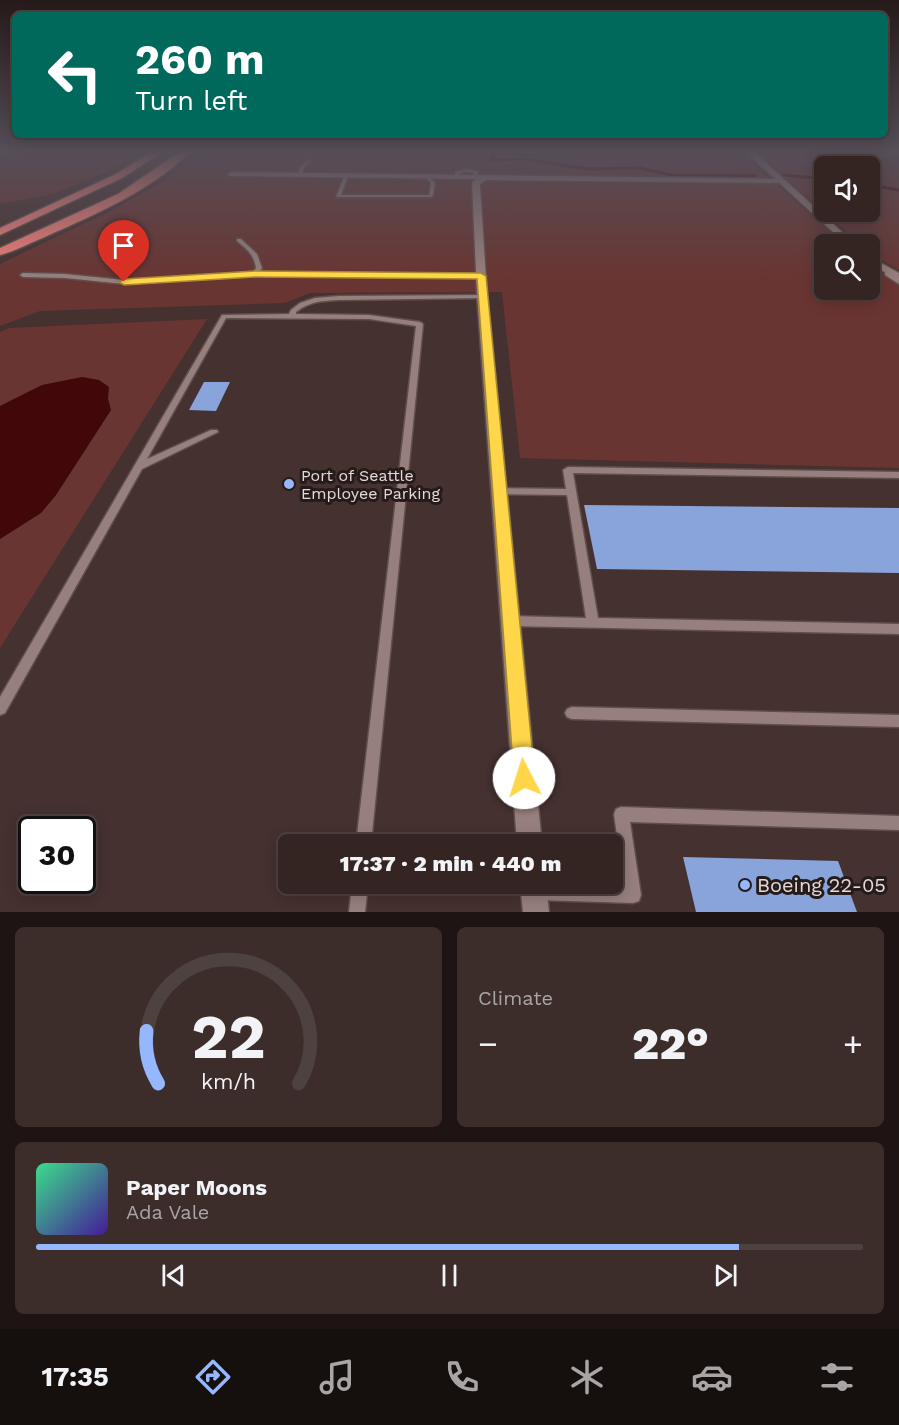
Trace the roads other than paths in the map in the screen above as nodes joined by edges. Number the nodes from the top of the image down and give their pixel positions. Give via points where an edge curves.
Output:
1 (82, 194) edge
2 (122, 194) edge
3 (339, 194) edge
4 (432, 194) edge
5 (477, 194) edge
6 (793, 194) edge
7 (0, 232) edge
8 (839, 234) edge
9 (239, 240) dead end
10 (0, 252) edge
11 (880, 267) edge
12 (255, 274) junction
13 (23, 275) dead end
14 (481, 276) junction
15 (896, 277) edge
16 (483, 297) junction
17 (292, 316) junction
18 (214, 432) dead end
19 (138, 467) junction
20 (899, 475) edge
21 (499, 491) junction
22 (571, 492) junction
23 (511, 621) junction
24 (593, 623) junction
25 (899, 628) edge
26 (0, 710) edge
27 (572, 713) dead end
28 (899, 721) edge
29 (899, 823) edge
30 (365, 834) edge
31 (529, 834) edge
32 (359, 894) edge
33 (534, 896) edge
34 (357, 912) edge

1 - 7 highway
2 - 10 highway
3 - 4 lane
5 - 14 street
6 - 8 street
9 - 12 lane via 259,258 260,268
11 - 15 street
12 - 13 lane via 124,282
12 - 14 lane
14 - 16 street
16 - 17 lane via 323,299 302,304
16 - 21 street
17 - 19 lane via 224,316
17 - 30 lane via 369,317 420,324
18 - 19 lane
19 - 26 lane
20 - 22 lane via 568,470
21 - 22 lane
21 - 23 street
22 - 24 lane
23 - 24 lane
23 - 31 street
24 - 25 lane
27 - 28 lane
29 - 33 lane via 621,814 633,895
32 - 34 lane

